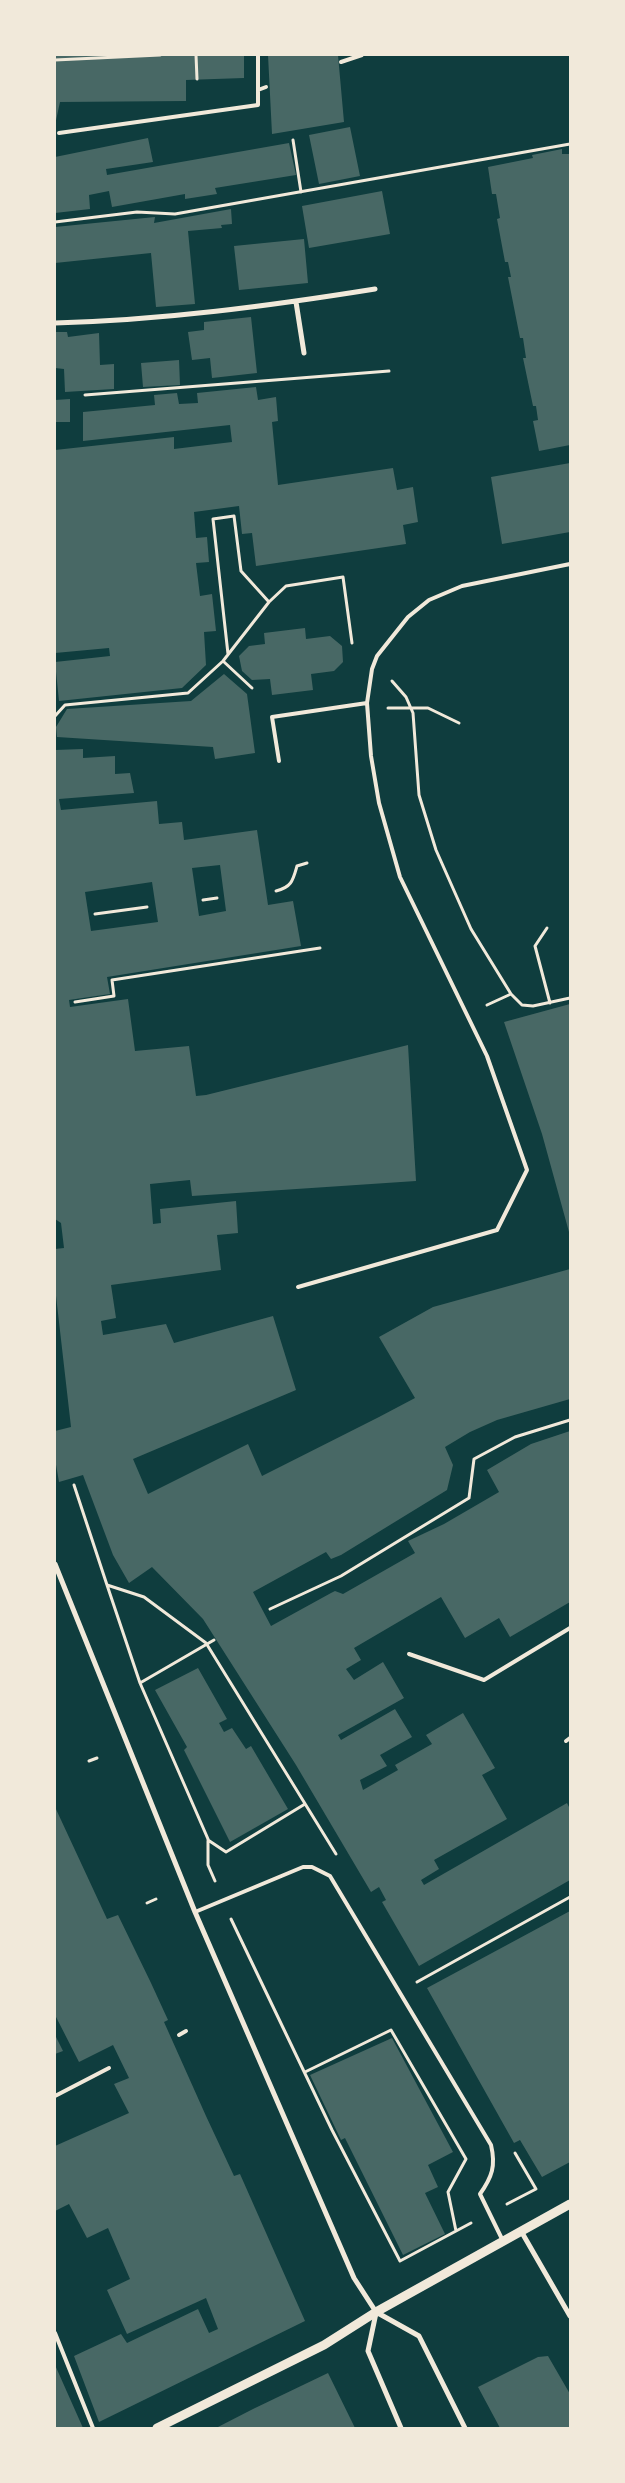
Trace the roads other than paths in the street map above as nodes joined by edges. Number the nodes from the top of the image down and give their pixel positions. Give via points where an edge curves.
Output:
1 (258, 55) edge
2 (362, 55) edge
3 (341, 62) dead end
4 (266, 87) dead end
5 (258, 90) junction
6 (59, 133) dead end
7 (376, 288) dead end
8 (296, 302) junction
9 (55, 323) edge
10 (304, 353) dead end
11 (570, 564) edge
12 (367, 703) junction
13 (279, 761) dead end
14 (298, 1287) dead end
15 (55, 1564) edge
16 (570, 1628) edge
17 (409, 1654) dead end
18 (195, 1912) junction
19 (186, 2031) dead end
20 (179, 2034) dead end
21 (109, 2068) dead end
22 (55, 2096) edge
23 (570, 2204) edge
24 (521, 2231) junction
25 (503, 2241) junction
26 (376, 2312) junction
27 (570, 2316) edge
28 (55, 2333) edge
29 (94, 2428) edge
30 (157, 2428) edge
31 (401, 2428) edge
32 (465, 2428) edge

1 - 5 lane
2 - 3 lane
4 - 5 lane
5 - 6 lane via 258,105
7 - 8 street
8 - 9 street via 200,313
8 - 10 street
11 - 12 lane via 462,586 429,600 408,617 377,656
12 - 13 lane via 272,717
12 - 14 lane via 379,803 400,877 487,1056 527,1170 497,1230
15 - 18 street
16 - 17 lane via 484,1680
18 - 25 lane via 303,1868 312,1867 330,1876 491,2145 493,2170 480,2194
18 - 26 street via 354,2278
19 - 20 lane
21 - 22 lane
23 - 24 street
24 - 25 street
24 - 27 street
25 - 26 street
26 - 30 street via 324,2345
26 - 31 street via 368,2351
26 - 32 street via 419,2336
28 - 29 lane

